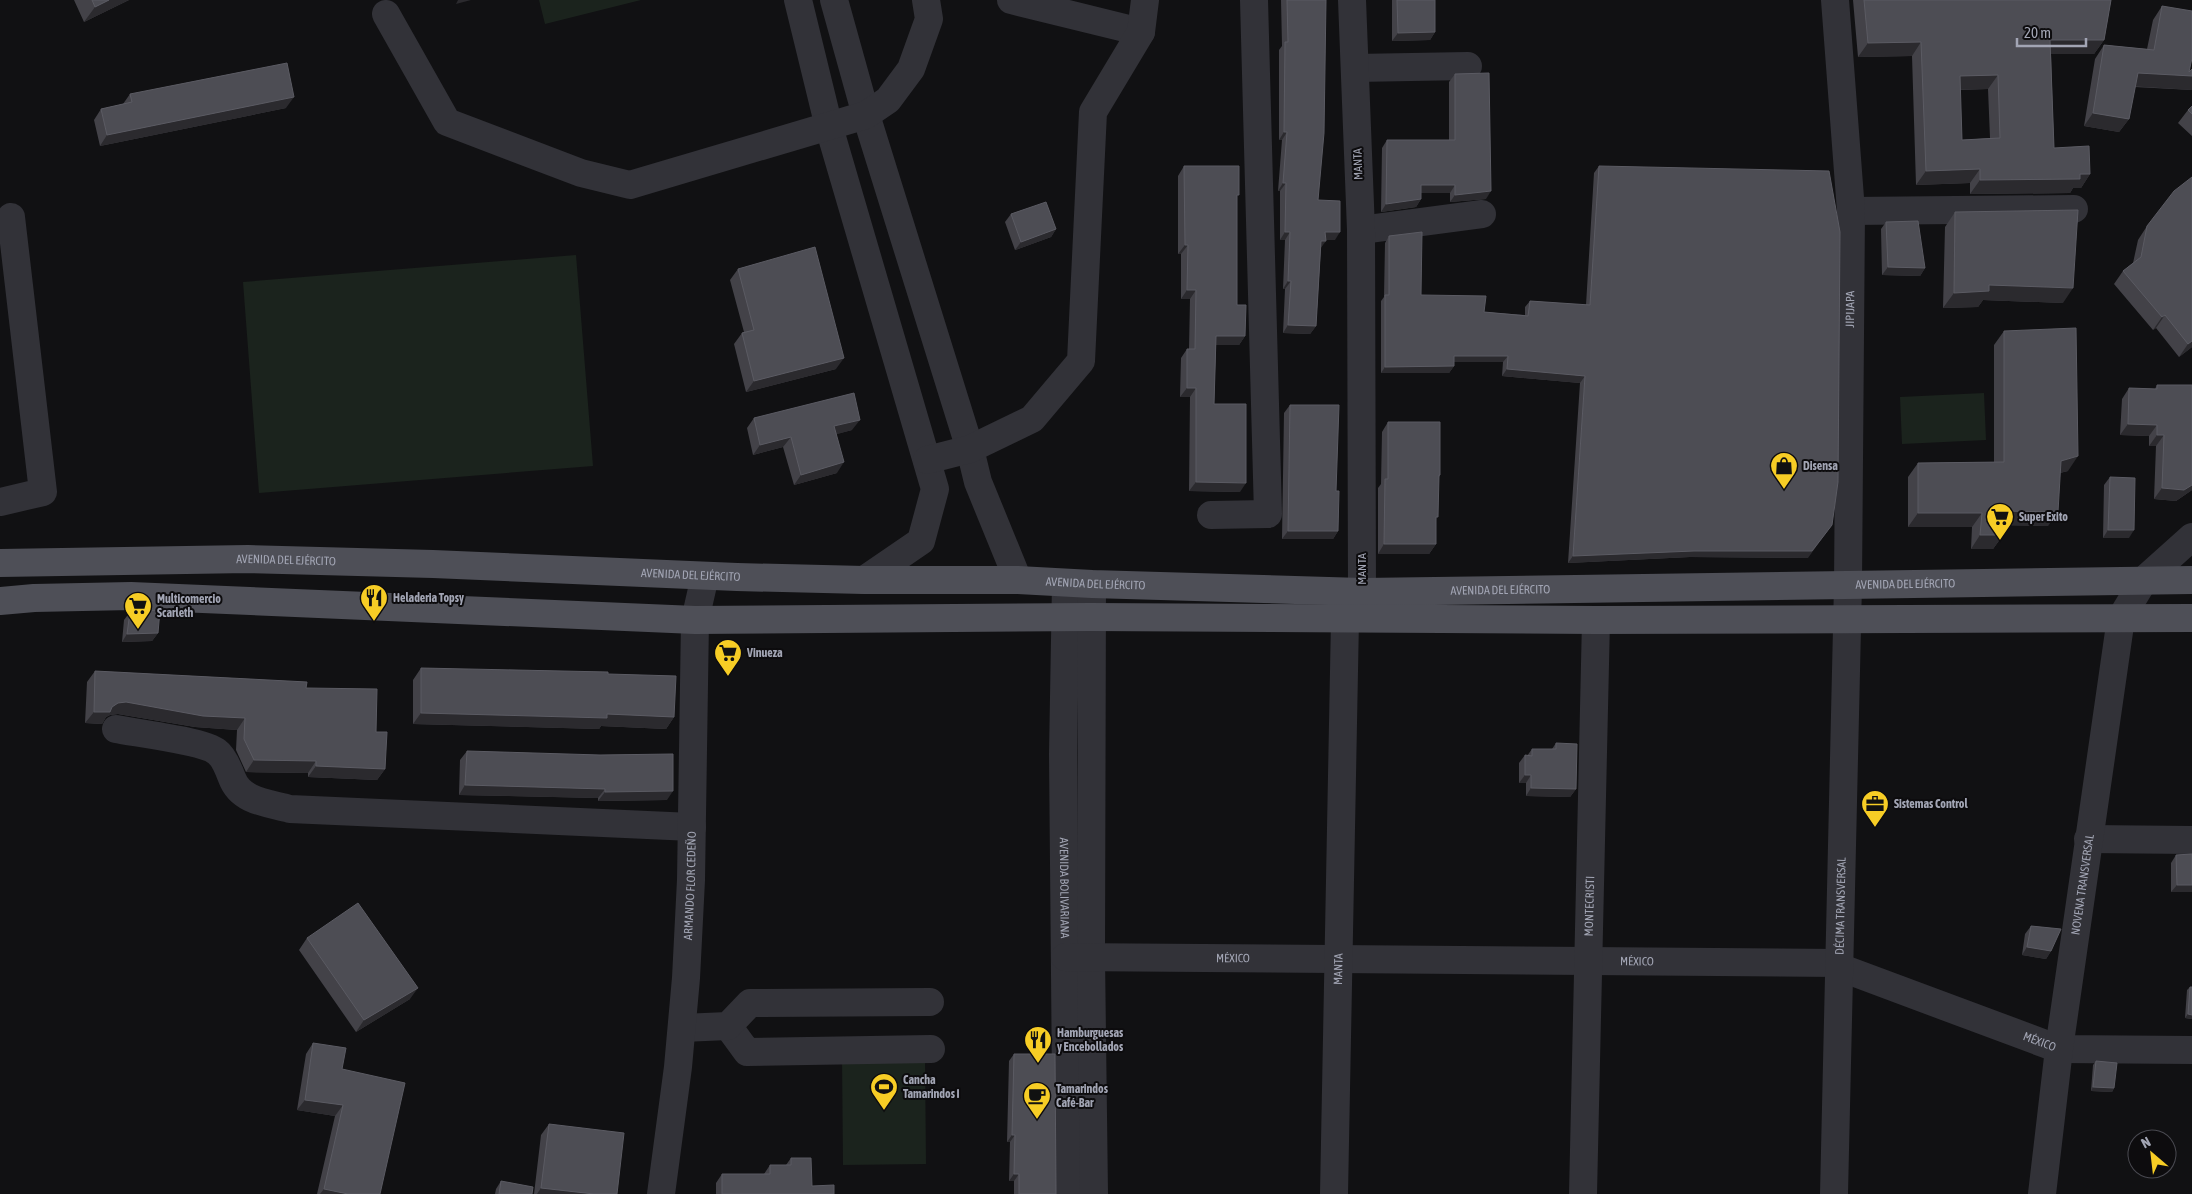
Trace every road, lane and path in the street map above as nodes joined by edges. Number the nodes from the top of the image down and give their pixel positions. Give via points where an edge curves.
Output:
1 (798, 0) edge
2 (834, 0) edge
3 (926, 0) edge
4 (1011, 0) edge
5 (1145, 0) edge
6 (1254, 0) edge
7 (1352, 0) edge
8 (1835, 0) edge
9 (386, 14) dead end
10 (1141, 32) junction
11 (1468, 66) dead end
12 (1355, 68) junction
13 (866, 115) junction
14 (829, 127) junction
15 (2074, 209) edge
16 (1851, 211) junction
17 (1482, 214) dead end
18 (12, 217) dead end
19 (1361, 230) junction
20 (970, 449) junction
21 (927, 460) junction
22 (0, 502) edge
23 (1211, 515) dead end
24 (2192, 537) edge
25 (0, 563) edge
26 (705, 576) junction
27 (864, 580) junction
28 (1018, 580) junction
29 (2144, 580) junction
30 (2192, 580) edge
31 (1079, 583) junction
32 (1848, 584) junction
33 (1362, 592) junction
34 (0, 601) edge
35 (1077, 617) junction
36 (1847, 618) junction
37 (2121, 618) junction
38 (2192, 618) edge
39 (1345, 619) junction
40 (695, 620) junction
41 (1596, 620) junction
42 (116, 729) dead end
43 (692, 827) junction
44 (2088, 839) junction
45 (2192, 840) edge
46 (1078, 957) junction
47 (1338, 959) junction
48 (1589, 961) junction
49 (1839, 965) junction
50 (930, 1002) dead end
51 (728, 1026) junction
52 (682, 1028) junction
53 (931, 1049) dead end
54 (2059, 1049) junction
55 (2192, 1050) edge
56 (661, 1194) edge
57 (1067, 1194) edge
58 (1094, 1194) edge
59 (1334, 1194) edge
60 (1583, 1194) edge
61 (1834, 1194) edge
62 (2042, 1194) edge

1 - 14 street
2 - 13 street
3 - 13 street via 928,19 911,69 888,100
4 - 10 street
5 - 10 street
6 - 23 street via 1268,514
7 - 12 street, MANTA
8 - 16 street, JIPIJAPA
9 - 14 street via 446,122 581,173 630,185
10 - 20 street via 1093,112 1081,361 1032,420
11 - 12 street
12 - 19 street, MANTA
13 - 14 street
13 - 20 street
14 - 21 street
15 - 16 street
16 - 32 street, JIPIJAPA
17 - 19 street
18 - 22 street via 43,492
19 - 33 street, MANTA
20 - 21 street
20 - 28 street via 978,482
21 - 27 street via 935,489 921,541
24 - 29 street, NOVENA TRANSVERSAL
25 - 26 main road, AVENIDA DEL EJÉRCITO via 248,559
26 - 27 main road, AVENIDA DEL EJÉRCITO
26 - 40 street, ARMANDO FLOR CEDEÑO
27 - 28 main road, AVENIDA DEL EJÉRCITO
28 - 31 main road, AVENIDA DEL EJÉRCITO
29 - 30 main road, AVENIDA DEL EJÉRCITO
29 - 32 main road, AVENIDA DEL EJÉRCITO
29 - 37 street, NOVENA TRANSVERSAL
31 - 33 main road, AVENIDA DEL EJÉRCITO
31 - 35 street, AVENIDA BOLIVARIANA
32 - 33 main road, AVENIDA DEL EJÉRCITO
32 - 36 street, JIPIJAPA
33 - 39 street, MANTA
34 - 40 main road via 131,596
35 - 39 main road
35 - 40 main road
35 - 46 street, AVENIDA BOLIVARIANA
36 - 37 main road
36 - 41 main road
36 - 49 street, DÉCIMA TRANSVERSAL
37 - 38 main road
37 - 44 street, NOVENA TRANSVERSAL
39 - 41 main road
39 - 47 street, MANTA
40 - 43 street, ARMANDO FLOR CEDEÑO
41 - 48 street, MONTECRISTI
42 - 43 street via 203,745 218,752 240,792 252,799 290,808
43 - 52 street, ARMANDO FLOR CEDEÑO
44 - 45 street
44 - 54 street, NOVENA TRANSVERSAL
46 - 47 street, MÉXICO
46 - 57 street, AVENIDA BOLIVARIANA
46 - 58 street, AVENIDA BOLIVARIANA
47 - 48 street, MÉXICO
47 - 59 street, MANTA
48 - 49 street, MÉXICO
48 - 60 street, MONTECRISTI
49 - 54 street, MÉXICO
49 - 61 street, DÉCIMA TRANSVERSAL
50 - 51 street via 750,1003
51 - 52 street
51 - 53 street via 747,1052
52 - 56 street, ARMANDO FLOR CEDEÑO
54 - 55 street, MÉXICO
54 - 62 street, NOVENA TRANSVERSAL

